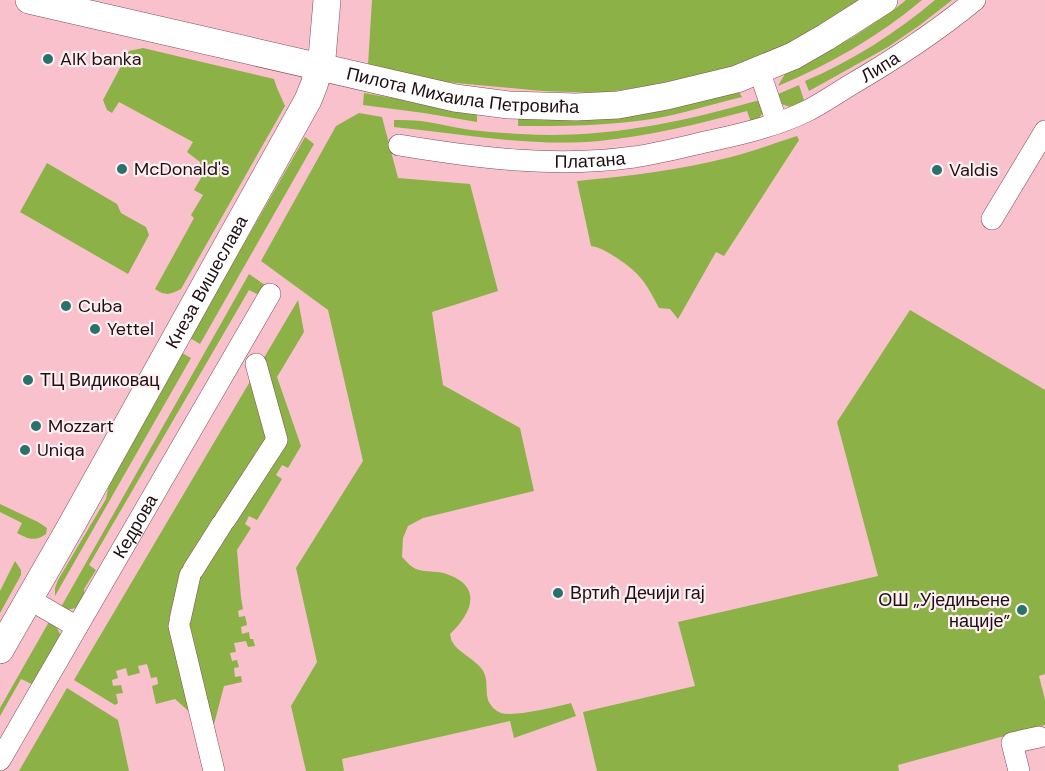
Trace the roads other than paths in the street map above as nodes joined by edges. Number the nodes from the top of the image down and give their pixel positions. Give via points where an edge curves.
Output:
1 (29, 0) edge
2 (327, 0) edge
3 (884, 0) edge
4 (975, 0) edge
5 (320, 68) junction
6 (759, 70) junction
7 (777, 123) junction
8 (1045, 131) edge
9 (399, 144) dead end
10 (993, 219) dead end
11 (270, 294) dead end
12 (255, 364) dead end
13 (29, 599) junction
14 (77, 627) junction
15 (0, 650) edge
16 (1039, 737) dead end
17 (0, 760) edge
18 (214, 771) edge
19 (1019, 771) edge

1 - 5 main road, Пилота Михаила Петровића
2 - 5 main road, Кнеза Вишеслава
3 - 6 main road, Пилота Михаила Петровића via 793,56
4 - 7 street, Липа via 878,69 809,110
5 - 6 main road, Пилота Михаила Петровића via 455,98 576,107 618,105 667,96
5 - 13 main road, Кнеза Вишеслава via 287,140
6 - 7 street
7 - 9 street, Платана via 632,158 492,158
8 - 10 street
11 - 14 street, Кедрова
12 - 18 street via 277,440 191,572 180,623
13 - 14 street
13 - 15 main road, Кнеза Вишеслава
14 - 17 street, Кедрова
16 - 19 street via 1012,743

